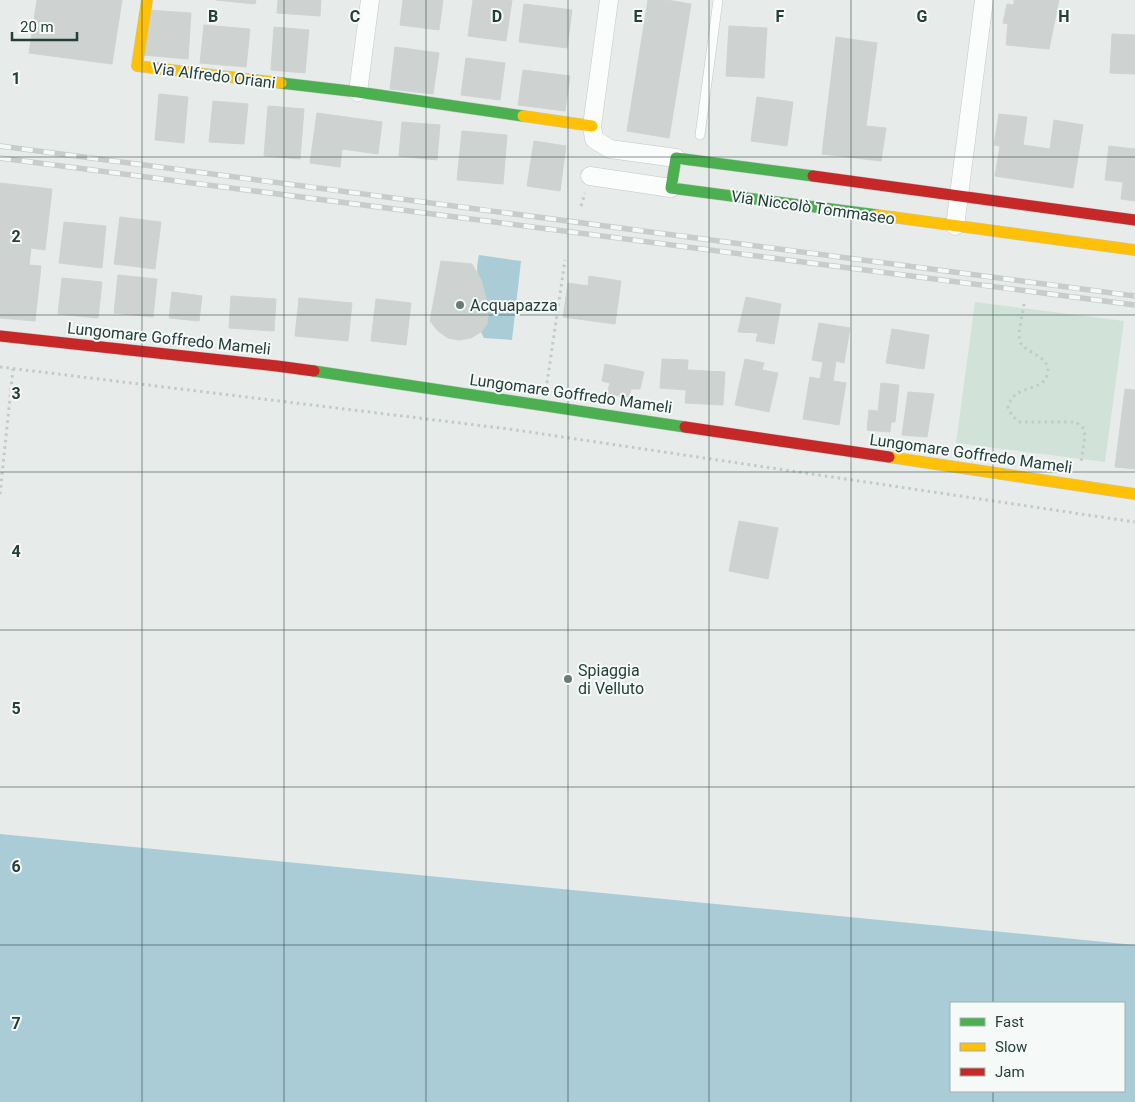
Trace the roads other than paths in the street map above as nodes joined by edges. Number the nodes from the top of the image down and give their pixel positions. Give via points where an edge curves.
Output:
1 (147, 0) edge
2 (370, 0) edge
3 (609, 0) edge
4 (718, 0) edge
5 (984, 0) edge
6 (358, 92) junction
7 (592, 126) junction
8 (700, 135) dead end
9 (676, 158) junction
10 (590, 176) dead end
11 (672, 188) junction
12 (959, 196) junction
13 (1135, 220) edge
14 (955, 226) junction
15 (1135, 250) edge
16 (0, 336) edge
17 (1135, 494) edge

1 - 6 street, Via Alfredo Oriani via 137,66
2 - 6 street
3 - 7 street
4 - 8 lane
5 - 12 street
6 - 7 street, Via Alfredo Oriani
7 - 9 street, Via Niccolò Tommaseo via 594,139 610,149
9 - 11 street
9 - 12 street, Via Niccolò Tommaseo
10 - 11 street
11 - 14 street, Via Niccolò Tommaseo
12 - 13 street, Via Niccolò Tommaseo
12 - 14 street
14 - 15 street, Via Niccolò Tommaseo
16 - 17 street, Lungomare Goffredo Mameli via 277,366

